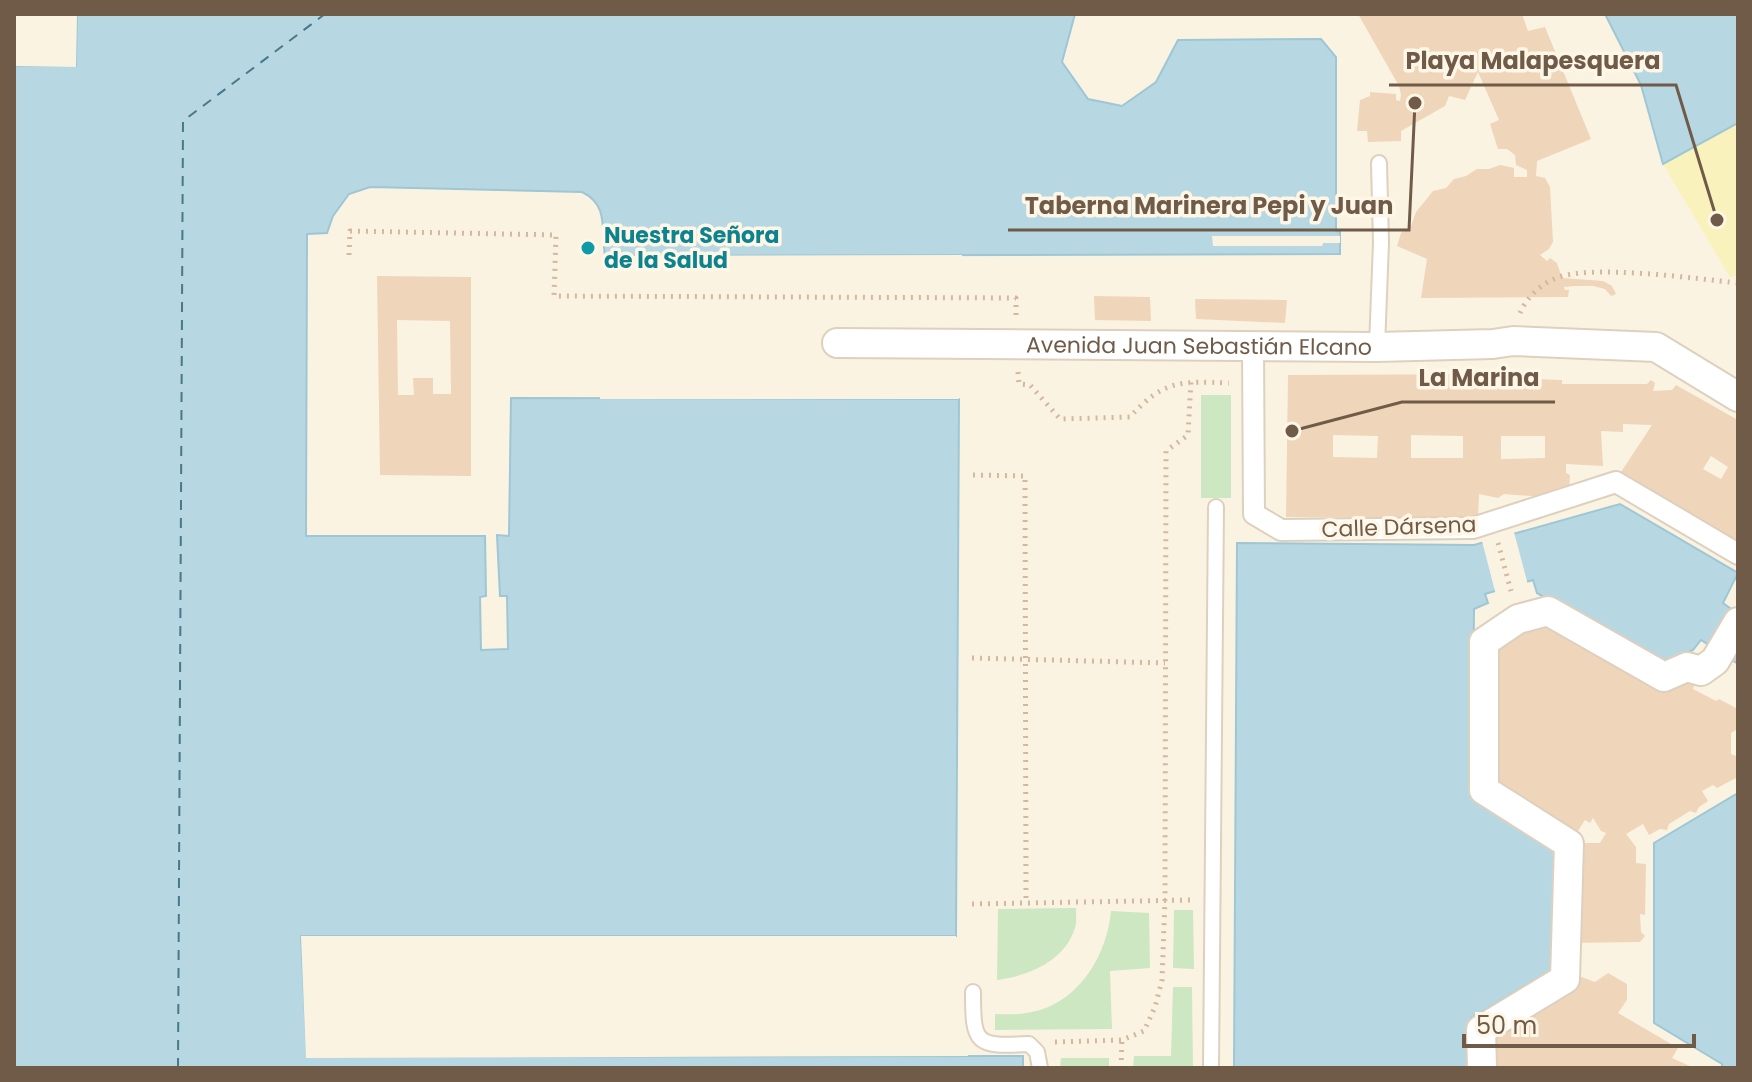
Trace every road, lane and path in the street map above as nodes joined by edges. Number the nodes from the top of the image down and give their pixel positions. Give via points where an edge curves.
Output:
1 (1379, 163) dead end
2 (1738, 283) edge
3 (1513, 341) junction
4 (837, 343) dead end
5 (1253, 346) junction
6 (1377, 347) junction
7 (1191, 381) dead end
8 (1738, 397) edge
9 (973, 475) dead end
10 (1216, 507) dead end
11 (1496, 537) dead end
12 (1738, 554) edge
13 (1512, 597) dead end
14 (1738, 622) edge
15 (972, 658) dead end
16 (1025, 660) junction
17 (1165, 663) junction
18 (1165, 899) junction
19 (1213, 901) junction
20 (1026, 902) junction
21 (972, 904) dead end
22 (973, 992) dead end
23 (1122, 1040) junction
24 (1037, 1052) junction
25 (1040, 1068) edge
26 (1121, 1068) edge
27 (1211, 1068) edge
28 (1482, 1068) edge

1 - 6 lane
2 - 3 path via 1566,275 1524,304
3 - 6 street, Avenida Juan Sebastián Elcano
3 - 8 street, Avenida Juan Sebastián Elcano via 1656,347
4 - 5 street, Avenida Juan Sebastián Elcano
5 - 6 street, Avenida Juan Sebastián Elcano
5 - 12 street, Calle Dársena via 1254,514 1281,530 1473,528 1616,482
7 - 17 path via 1188,435 1166,451
9 - 16 path via 1025,476
10 - 19 lane
11 - 13 path
14 - 28 street via 1715,661 1701,671 1687,667 1664,677 1548,611 1518,619 1484,642 1484,790 1569,844 1565,979 1481,1030
15 - 16 path
16 - 17 path
16 - 20 path
17 - 18 path
18 - 19 path
18 - 20 path
18 - 23 path via 1162,980 1155,1007 1144,1031
19 - 27 lane
20 - 21 path
22 - 24 lane via 977,1038 985,1043 1029,1044
23 - 24 path via 1049,1043
23 - 26 path
24 - 25 lane

